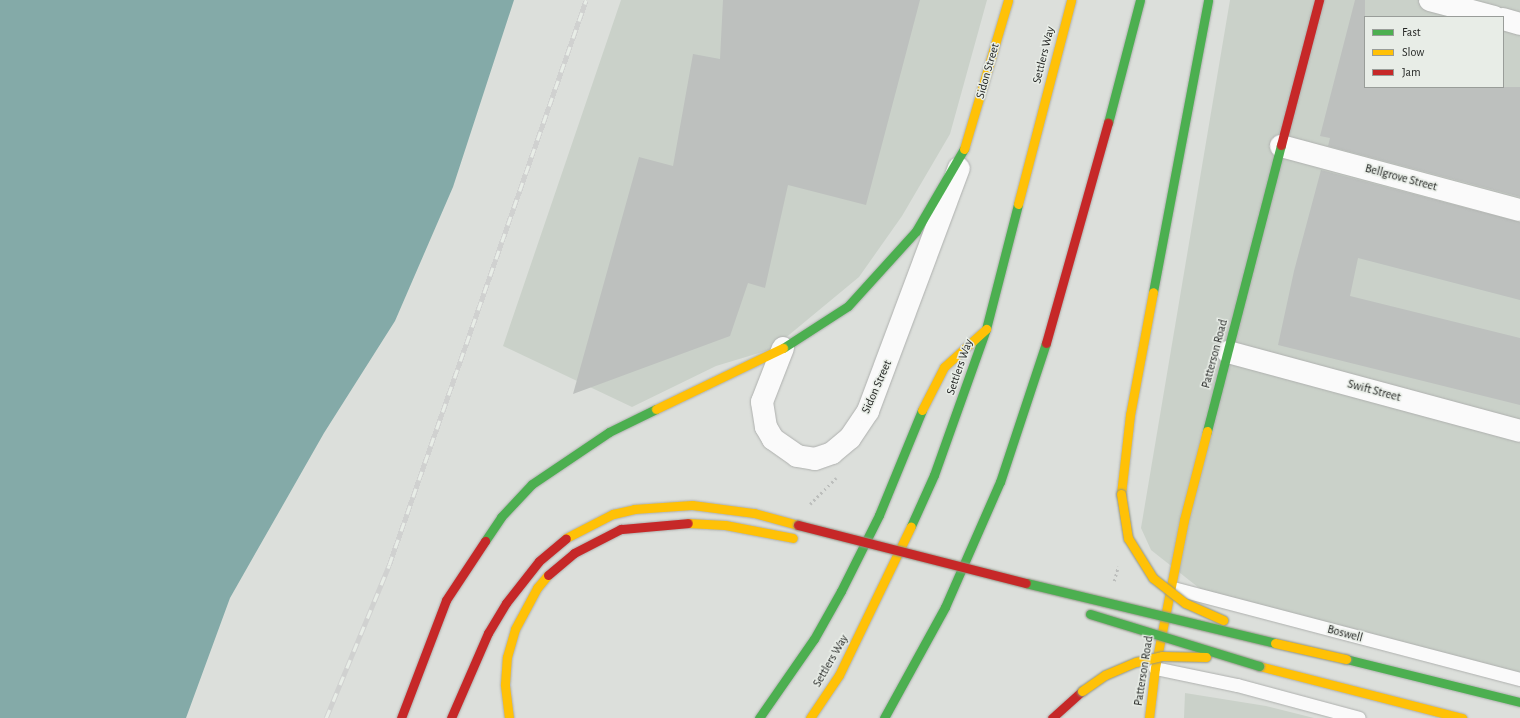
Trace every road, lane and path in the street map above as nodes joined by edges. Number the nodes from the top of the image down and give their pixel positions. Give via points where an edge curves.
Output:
1 (1008, 0) edge
2 (1071, 0) edge
3 (1140, 0) edge
4 (1208, 0) edge
5 (1319, 0) edge
6 (1430, 0) edge
7 (1490, 16) edge
8 (1504, 19) edge
9 (1520, 24) edge
10 (968, 143) junction
11 (1281, 146) junction
12 (1520, 210) edge
13 (986, 329) junction
14 (783, 348) junction
15 (1228, 352) junction
16 (1520, 431) edge
17 (840, 474) dead end
18 (805, 510) dead end
19 (796, 539) dead end
20 (846, 552) dead end
21 (869, 558) dead end
22 (884, 561) dead end
23 (1120, 561) dead end
24 (907, 567) dead end
25 (945, 577) dead end
26 (968, 583) dead end
27 (1113, 584) dead end
28 (1171, 588) junction
29 (1080, 612) dead end
30 (1346, 659) junction
31 (1259, 666) junction
32 (1155, 668) junction
33 (1520, 679) edge
34 (1520, 702) edge
35 (401, 718) edge
36 (451, 718) edge
37 (509, 718) edge
38 (759, 718) edge
39 (810, 718) edge
40 (884, 718) edge
41 (1052, 718) edge
42 (1149, 718) edge
43 (1359, 718) edge
44 (1462, 718) edge

1 - 10 main road, Sidon Street
2 - 13 main road, Settlers Way
3 - 40 main road via 1078,232 1000,482 945,607
4 - 30 main road, bridge via 1130,415 1121,494 1123,522 1134,552 1153,578 1169,593 1225,621
5 - 11 main road, Patterson Road
6 - 7 street
8 - 9 street
10 - 14 main road, Sidon Street via 916,231 876,277 848,306
10 - 14 street, Sidon Street via 868,411 850,438 832,453 815,459 797,456 773,439 766,427 762,402
11 - 12 street, Bellgrove Street
11 - 15 main road, Patterson Road
13 - 38 main road via 944,367 931,389 903,460 841,591 814,639
13 - 39 main road, Settlers Way via 934,475 893,567 839,675
14 - 35 main road via 609,432 565,459 532,484 501,517 446,600
15 - 16 street, Swift Street
15 - 28 main road, Patterson Road via 1184,520
17 - 18 path
19 - 37 main road via 724,524 675,522 621,529 574,553 553,569 537,588 515,629 507,657 505,684
20 - 21 main road
22 - 24 main road
23 - 27 path
25 - 26 main road
28 - 32 main road, Patterson Road
28 - 33 lane, Boswell
29 - 31 main road, bridge
30 - 34 main road
30 - 36 main road, bridge via 1133,610 754,513 692,505 634,509 613,514 561,541 539,561 506,603 488,633
31 - 41 main road, bridge via 1206,657 1162,656 1105,675 1082,691
31 - 44 main road
32 - 42 main road, Patterson Road
32 - 43 lane via 1237,685

